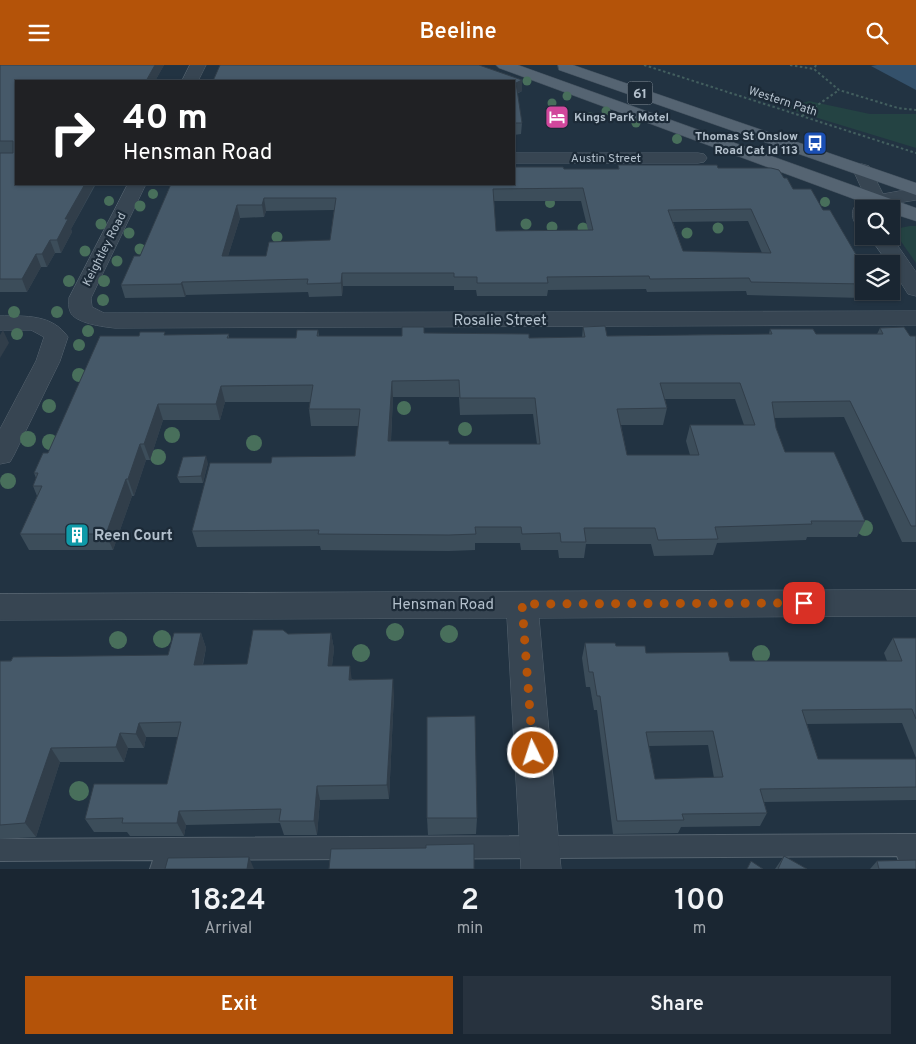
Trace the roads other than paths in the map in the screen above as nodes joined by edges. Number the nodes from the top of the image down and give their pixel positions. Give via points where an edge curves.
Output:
1 (198, 65) edge
2 (504, 65) edge
3 (558, 65) edge
4 (190, 80) edge
5 (515, 158) edge
6 (698, 158) dead end
7 (862, 170) junction
8 (136, 185) edge
9 (916, 189) edge
10 (916, 194) edge
11 (864, 200) edge
12 (880, 200) edge
13 (900, 201) edge
14 (900, 211) edge
15 (916, 215) edge
16 (891, 245) edge
17 (916, 289) edge
18 (85, 314) joint
19 (916, 318) edge
20 (0, 323) edge
21 (0, 455) edge
22 (916, 603) edge
23 (522, 604) junction
24 (0, 607) edge
25 (910, 845) edge
26 (0, 850) edge
27 (540, 858) edge
28 (163, 859) edge
29 (913, 869) edge

1 - 4 street
2 - 11 main road, 61
3 - 7 main road, 61
5 - 6 street, Austin Street
7 - 9 main road, 61
7 - 12 street
8 - 18 street, Keightley Road via 80,298 79,304
10 - 13 street
14 - 15 main road, 61
16 - 17 street
18 - 19 street, Rosalie Street via 115,321
20 - 21 street via 33,324 50,329 56,337 56,343
22 - 23 street, Hensman Road
23 - 24 street, Hensman Road
23 - 27 street
25 - 27 lane
25 - 29 lane
26 - 28 lane
27 - 28 lane

